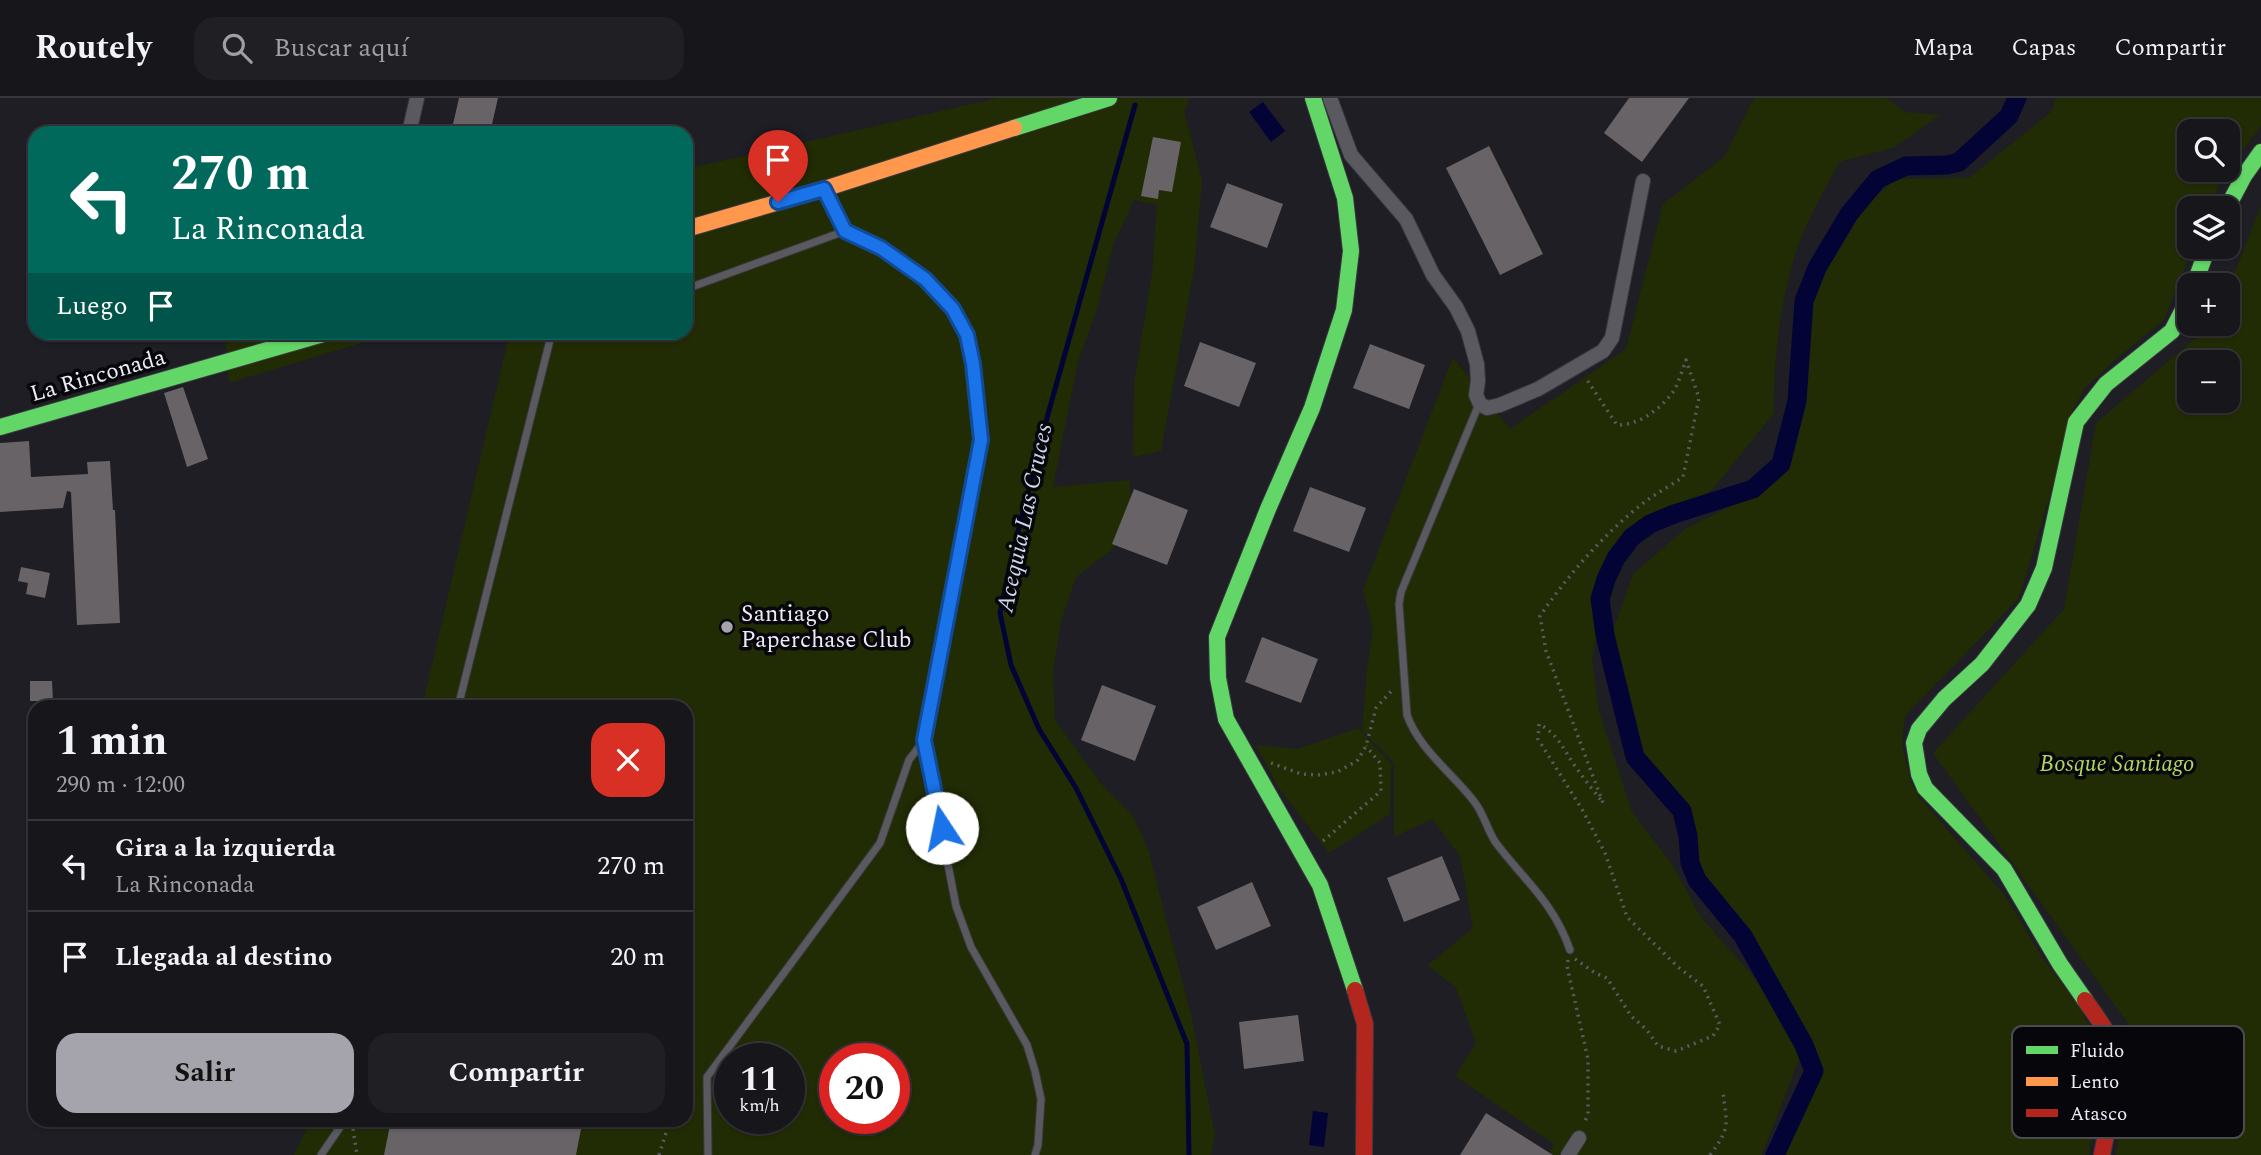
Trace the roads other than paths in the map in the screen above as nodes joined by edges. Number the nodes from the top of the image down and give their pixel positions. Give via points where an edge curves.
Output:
1 (417, 98) edge
2 (1110, 98) edge
3 (1313, 98) edge
4 (1330, 98) edge
5 (411, 126) edge
6 (2261, 152) edge
7 (1643, 181) dead end
8 (824, 189) junction
9 (2233, 196) edge
10 (693, 227) edge
11 (845, 231) junction
12 (693, 286) edge
13 (2177, 321) edge
14 (302, 340) edge
15 (550, 340) edge
16 (1480, 404) junction
17 (0, 427) edge
18 (460, 700) edge
19 (924, 740) junction
20 (1570, 950) road end
21 (2103, 1026) edge
22 (340, 1127) edge
23 (1579, 1138) road end
24 (321, 1155) edge
25 (708, 1155) edge
26 (1035, 1155) edge
27 (1364, 1155) edge
28 (1568, 1155) edge

1 - 5 street
2 - 8 street
3 - 27 street via 1345,198 1351,251 1344,310 1312,408 1217,637 1218,678 1226,719 1320,885 1346,958 1365,1024
4 - 16 street via 1351,155 1406,219 1468,331 1477,364
6 - 9 street
7 - 16 street via 1612,338 1603,351 1538,389 1500,405 1487,408
8 - 10 street
8 - 11 lane
11 - 12 lane
11 - 19 lane via 881,248 925,279 967,335 973,364 981,440
13 - 21 street via 2172,331 2106,384 2076,422 2044,568 2028,604 1982,664 1930,715 1914,743 1925,788 2004,869
14 - 17 street, La Rinconada
15 - 18 lane
16 - 20 lane via 1401,592 1407,715 1413,730 1475,801 1494,841 1550,906
19 - 25 lane via 909,760 880,843 707,1077
19 - 26 lane via 956,906 971,947 1027,1045 1035,1072 1041,1099
22 - 24 lane
23 - 28 street

